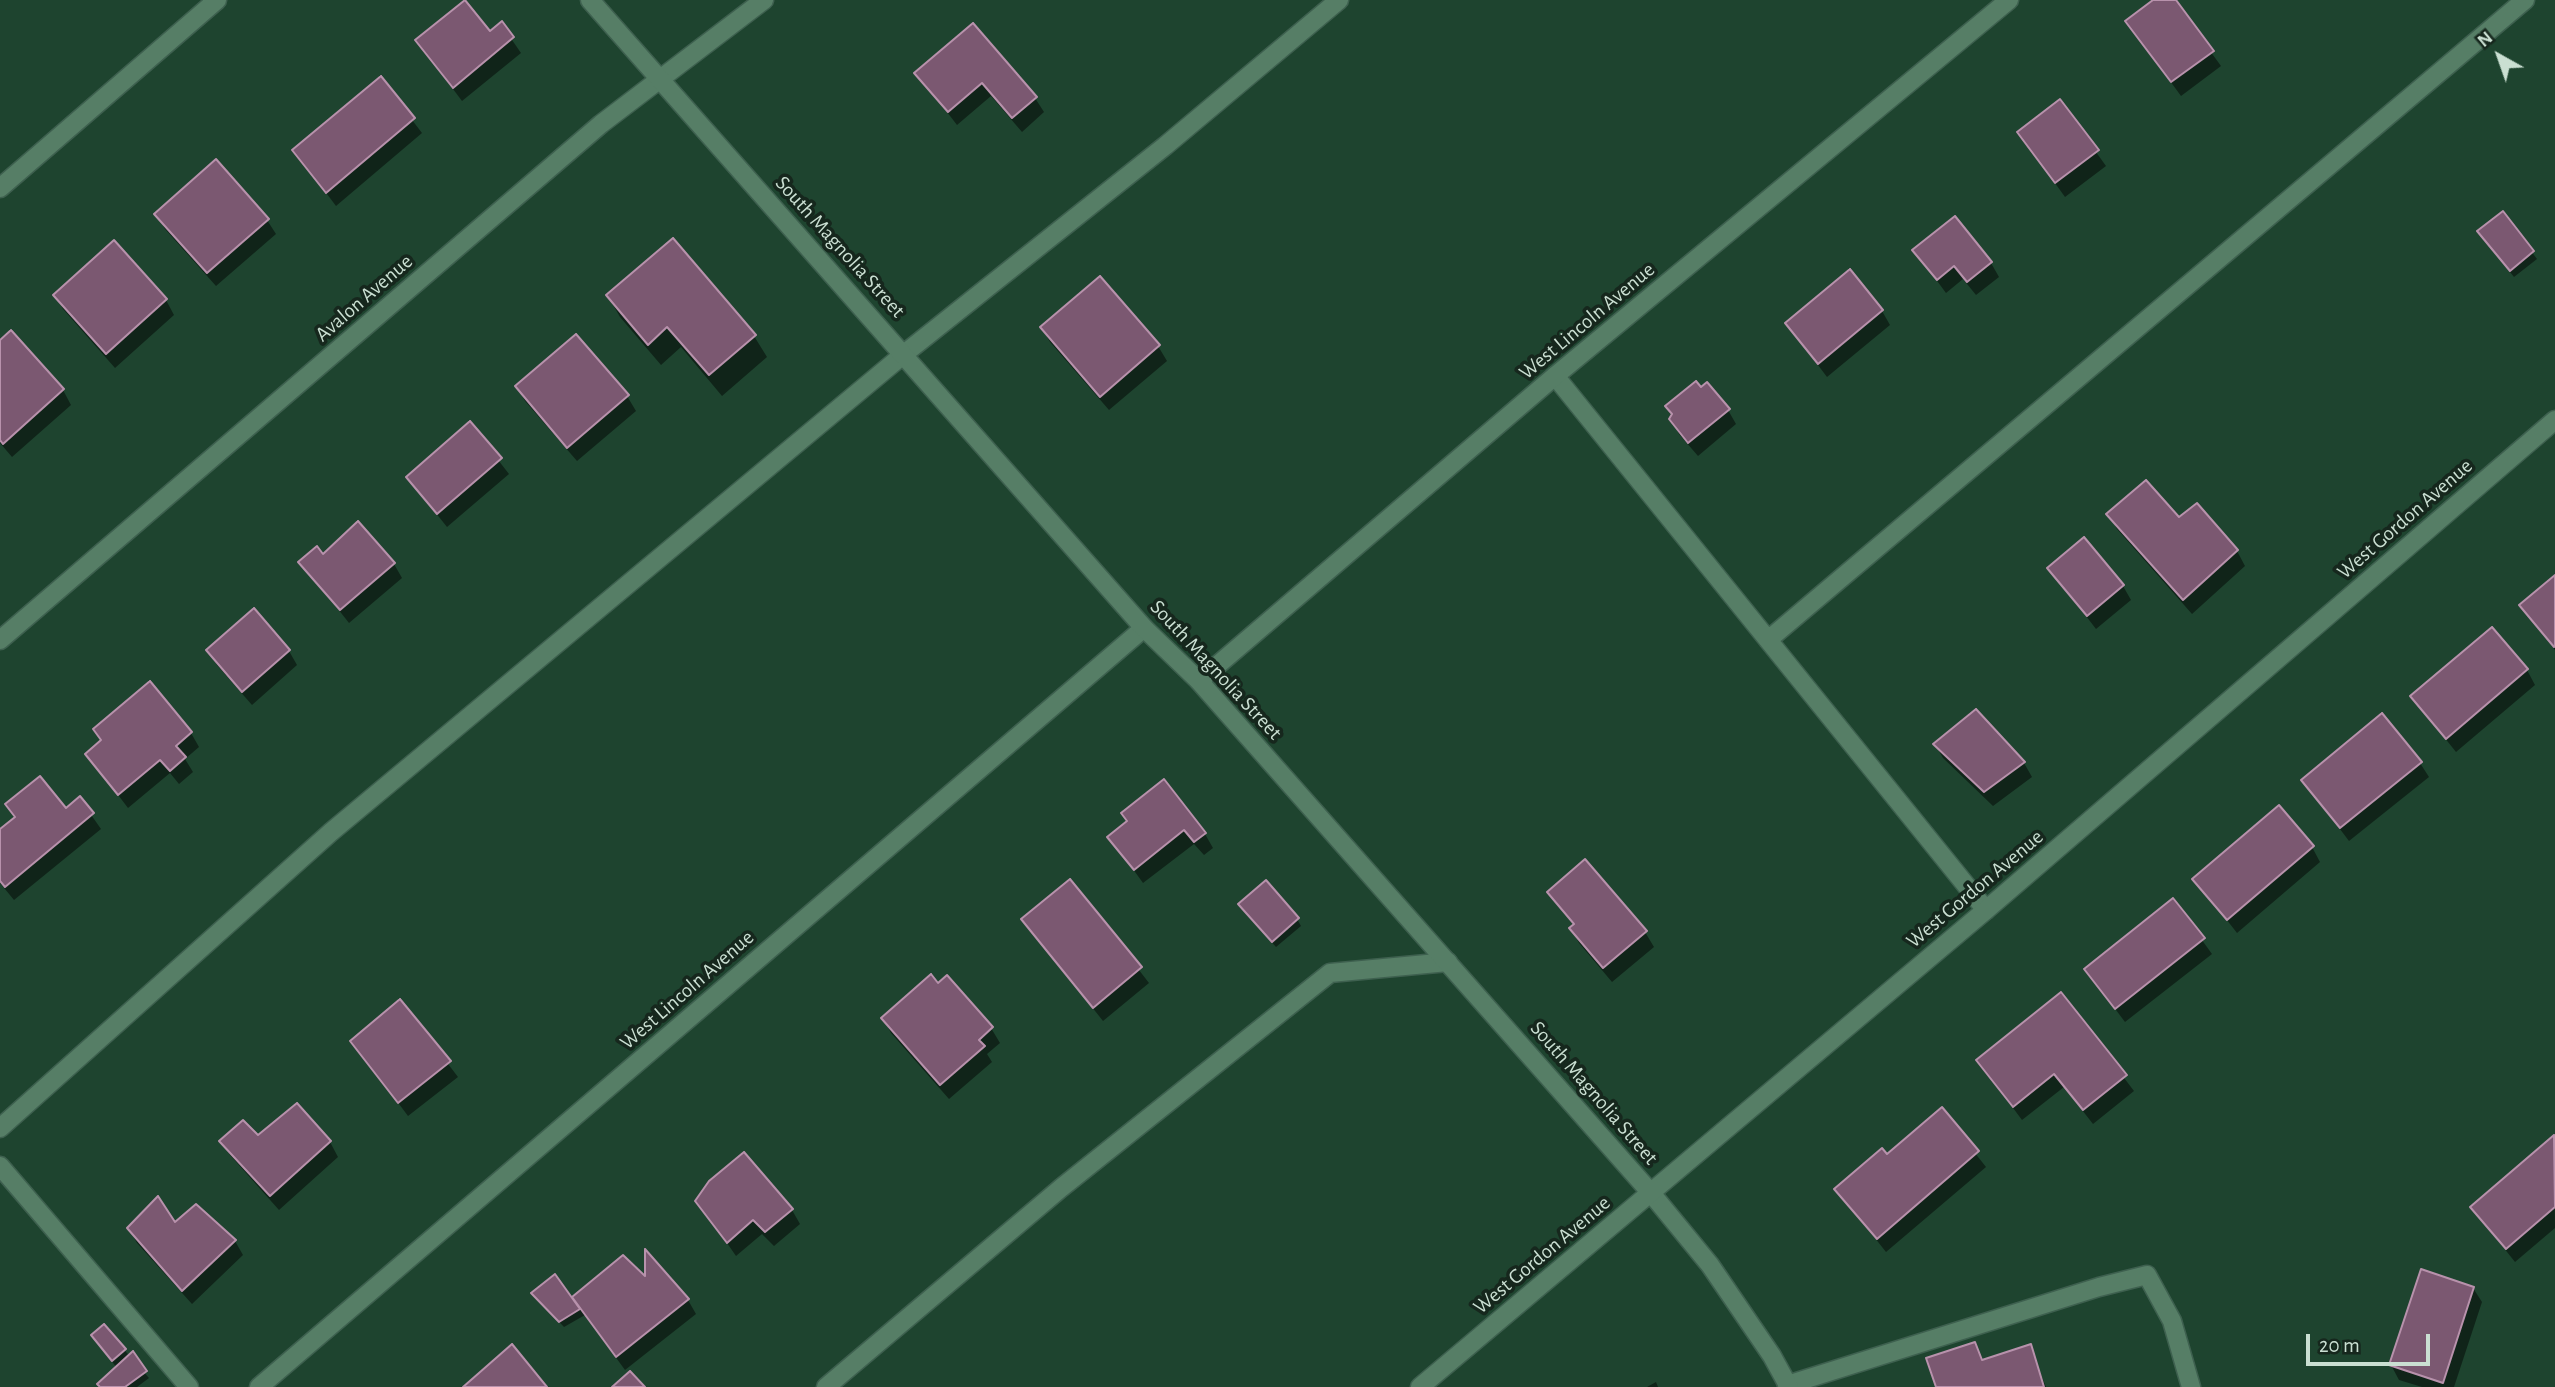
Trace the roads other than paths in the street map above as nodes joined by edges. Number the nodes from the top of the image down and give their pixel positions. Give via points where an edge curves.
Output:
1 (217, 0) edge
2 (590, 0) edge
3 (764, 0) edge
4 (1339, 0) edge
5 (2009, 0) edge
6 (2525, 0) edge
7 (660, 78) junction
8 (0, 188) edge
9 (904, 354) junction
10 (1555, 376) junction
11 (2555, 420) edge
12 (1144, 628) junction
13 (1768, 639) junction
14 (0, 640) edge
15 (1199, 681) junction
16 (1986, 910) junction
17 (1448, 962) junction
18 (0, 1128) edge
19 (0, 1166) edge
20 (1651, 1192) junction
21 (1788, 1386) edge
22 (189, 1387) edge
23 (259, 1387) edge
24 (826, 1387) edge
25 (1420, 1387) edge
26 (2191, 1387) edge

1 - 8 street
2 - 7 street, South Magnolia Street
3 - 7 street, Avalon Avenue
4 - 9 street
5 - 10 street, West Lincoln Avenue
6 - 13 street
7 - 9 street, South Magnolia Street
7 - 14 street, Avalon Avenue
9 - 12 street, South Magnolia Street
9 - 18 street via 331,832
10 - 13 street
10 - 15 street, West Lincoln Avenue
11 - 16 street, West Gordon Avenue
12 - 15 street, South Magnolia Street
12 - 23 street, West Lincoln Avenue
13 - 16 street
15 - 17 street, South Magnolia Street
16 - 20 street, West Gordon Avenue
17 - 20 street, South Magnolia Street
17 - 24 street via 1330,974 1061,1188
19 - 22 street
20 - 21 street, South Magnolia Street via 1710,1265
20 - 25 street, West Gordon Avenue
21 - 26 street via 2147,1275 2172,1321

